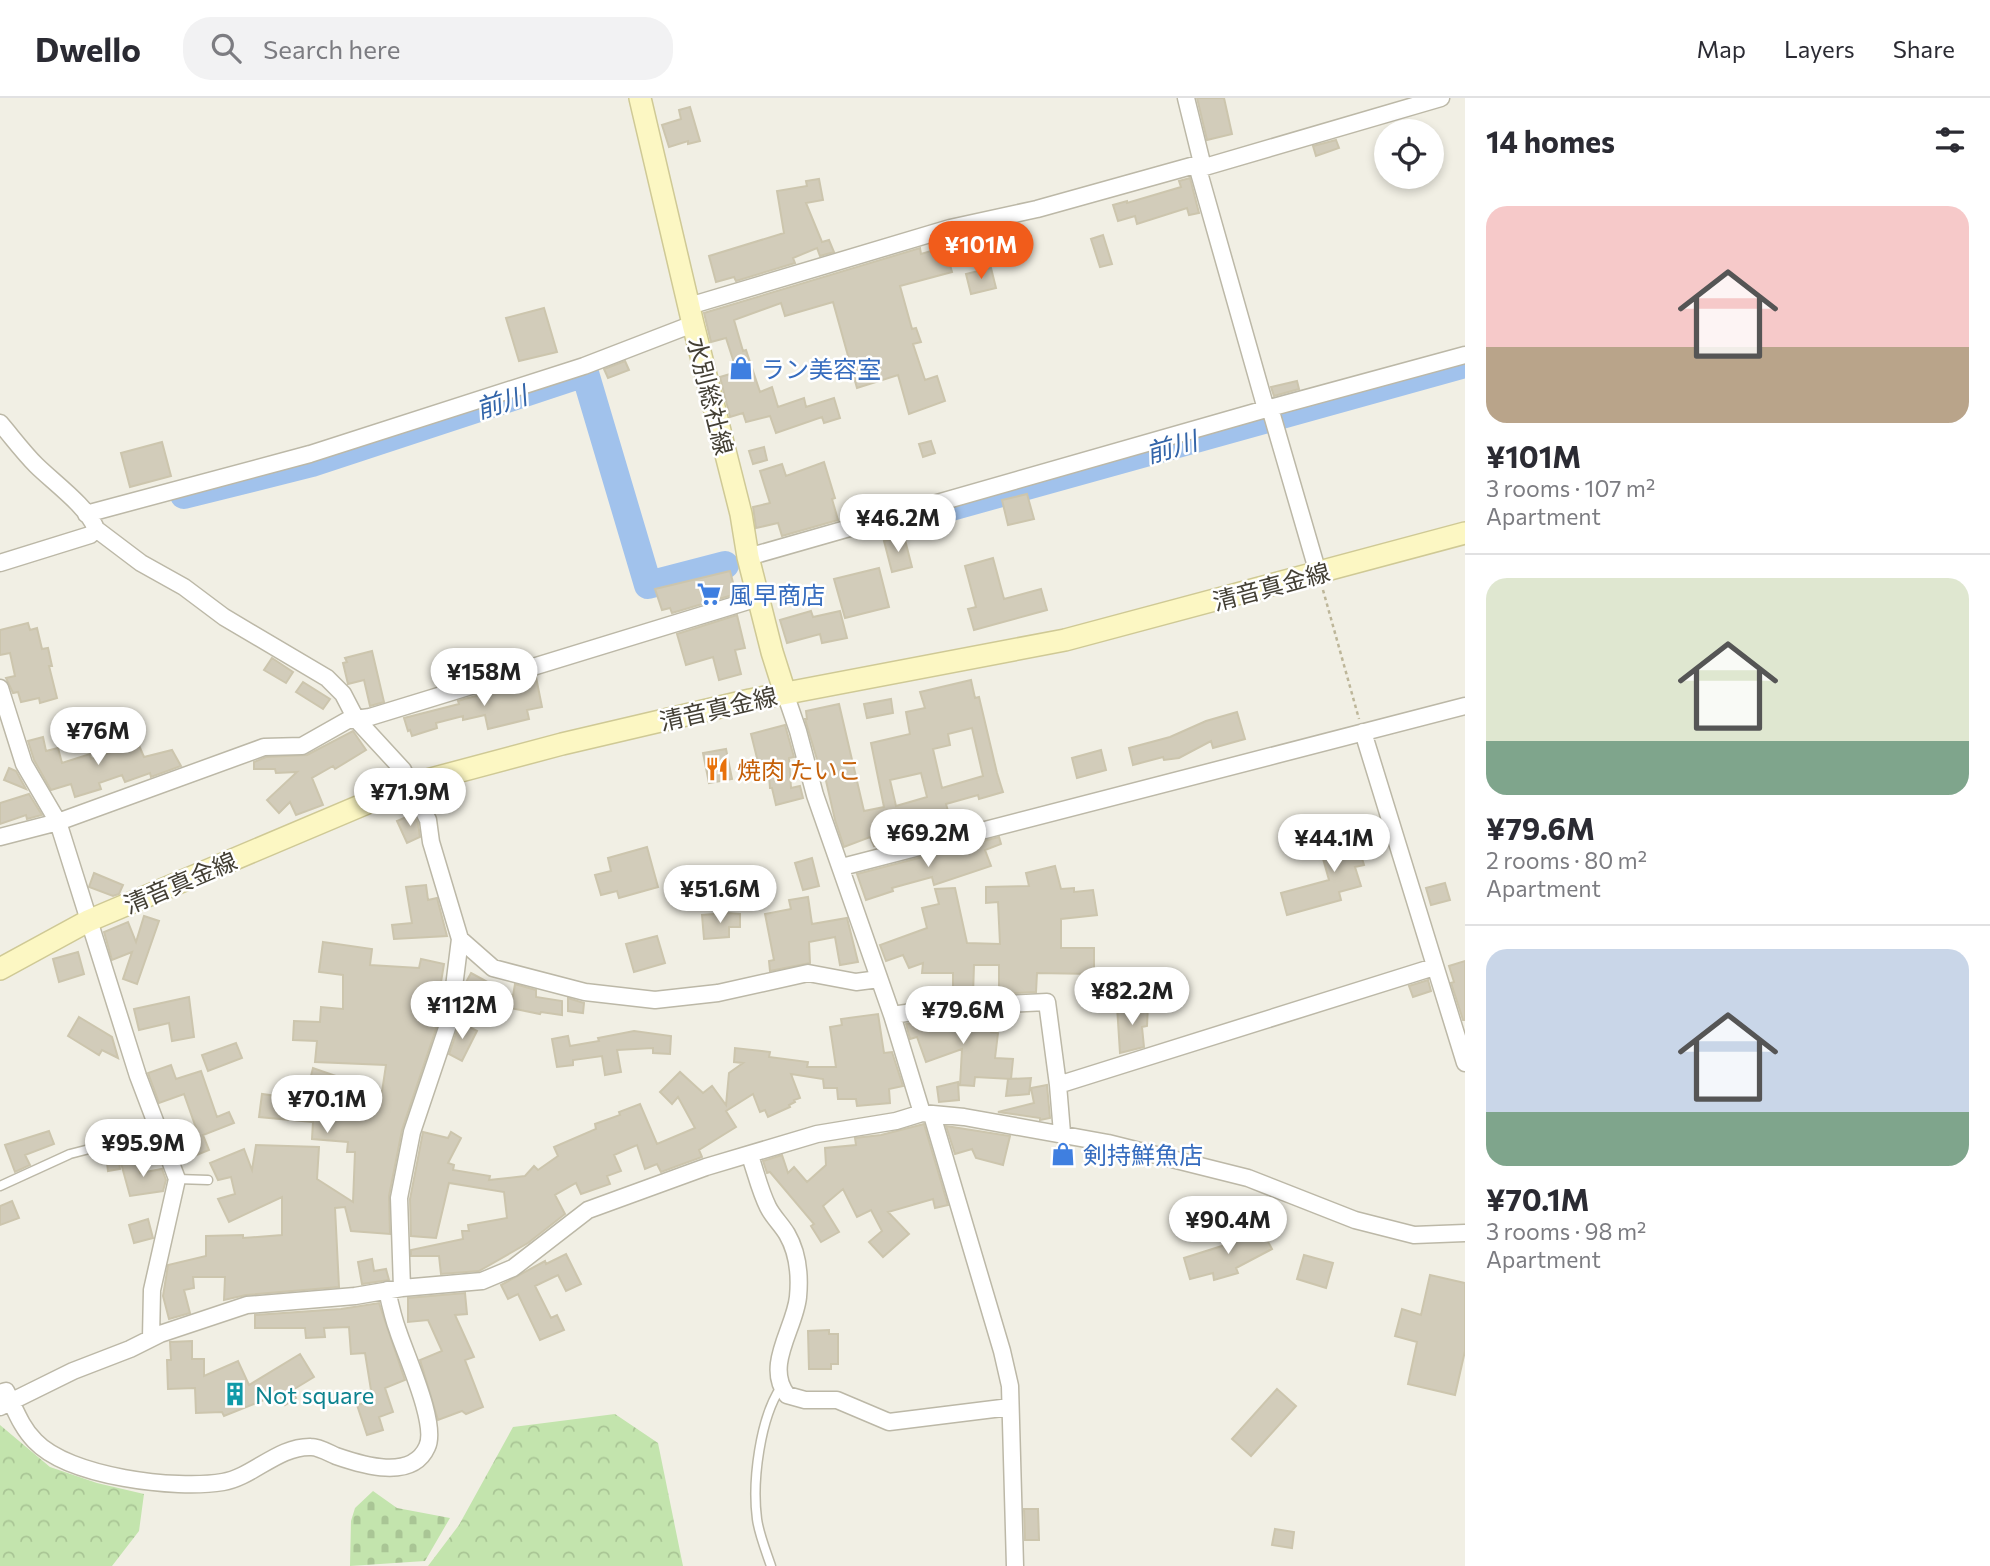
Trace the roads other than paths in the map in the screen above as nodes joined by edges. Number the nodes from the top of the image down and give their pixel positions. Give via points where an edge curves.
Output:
1 (640, 98) edge
2 (1186, 98) edge
3 (1441, 98) edge
4 (1200, 166) junction
5 (691, 315) junction
6 (1465, 355) edge
7 (1270, 413) junction
8 (0, 423) edge
9 (86, 514) junction
10 (96, 529) junction
11 (1465, 533) edge
12 (748, 557) junction
13 (0, 563) edge
14 (1318, 573) junction
15 (758, 598) junction
16 (0, 688) edge
17 (785, 693) junction
18 (1465, 706) edge
19 (356, 719) junction
20 (1363, 732) junction
21 (412, 784) junction
22 (58, 822) junction
23 (0, 837) edge
24 (842, 867) junction
25 (88, 921) junction
26 (460, 939) junction
27 (1434, 967) junction
28 (0, 969) edge
29 (879, 979) junction
30 (892, 1014) junction
31 (1465, 1063) edge
32 (1058, 1085) junction
33 (927, 1114) junction
34 (1062, 1133) junction
35 (167, 1154) junction
36 (750, 1156) junction
37 (177, 1179) junction
38 (208, 1180) dead end
39 (0, 1186) edge
40 (1465, 1233) edge
41 (394, 1289) junction
42 (151, 1338) junction
43 (781, 1387) junction
44 (4, 1401) edge
45 (1010, 1408) junction
46 (771, 1566) edge
47 (1015, 1566) edge

1 - 5 main road, 水別総社線
2 - 4 street
3 - 4 street
4 - 5 street via 950,228
4 - 7 street
5 - 9 street via 583,366 310,454
5 - 12 main road, 水別総社線
6 - 7 street
7 - 12 street
7 - 14 street
8 - 9 street
9 - 10 street
10 - 13 street via 90,535
10 - 19 street via 224,617 327,678 343,694
11 - 14 main road, 清音真金線
12 - 15 main road, 水別総社線
14 - 17 main road, 清音真金線 via 1065,640
15 - 17 main road, 水別総社線
15 - 19 street
16 - 22 street via 24,764
17 - 21 main road, 清音真金線
17 - 24 street
18 - 20 street
19 - 21 street
19 - 22 street via 302,746 264,747
20 - 24 street
20 - 27 street
21 - 25 main road, 清音真金線
21 - 26 street via 428,820
22 - 23 street
22 - 25 street
24 - 29 street
25 - 28 main road, 清音真金線
25 - 35 street
26 - 29 street via 493,968 585,992 655,1000 718,993 808,973 856,982
26 - 41 street via 450,1019 412,1132 399,1198
27 - 31 street
27 - 32 street
29 - 30 street
30 - 32 street via 1047,1002
30 - 33 street
32 - 34 street
33 - 34 street
33 - 36 street via 817,1134
33 - 45 street via 1002,1351
34 - 40 street via 1248,1178 1355,1220 1414,1235
35 - 37 street
35 - 39 lane via 102,1146 70,1154
36 - 41 street via 706,1167 589,1210 502,1274 482,1281
36 - 43 street via 799,1269 798,1299 778,1372
37 - 38 lane
37 - 42 street via 152,1290
41 - 42 street via 247,1304
41 - 44 street via 394,1322 431,1436 419,1459 404,1467 354,1462 312,1447 287,1452 223,1482 137,1481 61,1459 37,1444
42 - 44 street
43 - 45 street via 795,1399 837,1400 889,1422
43 - 46 lane via 771,1403 759,1448 757,1519
45 - 47 street

